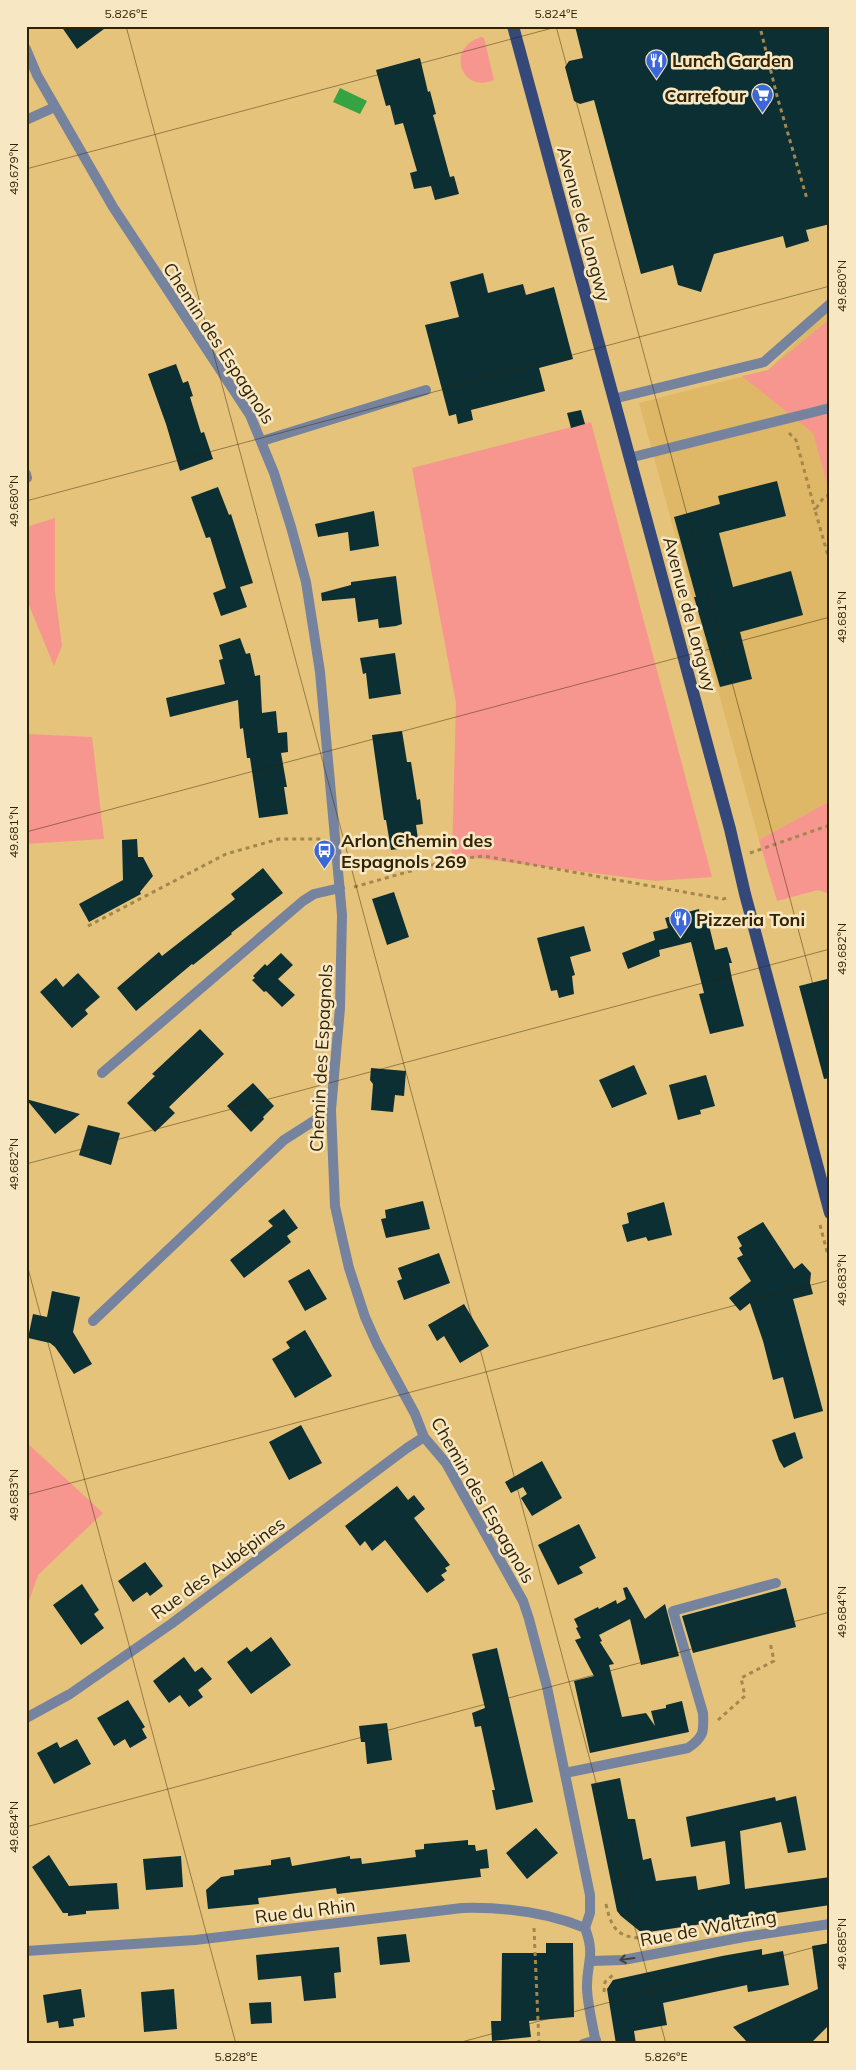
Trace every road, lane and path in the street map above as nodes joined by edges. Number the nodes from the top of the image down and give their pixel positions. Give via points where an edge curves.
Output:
1 (513, 26) edge
2 (762, 31) dead end
3 (26, 49) edge
4 (56, 107) junction
5 (26, 120) edge
6 (807, 199) dead end
7 (830, 304) edge
8 (426, 390) dead end
9 (613, 399) junction
10 (830, 408) edge
11 (776, 421) junction
12 (262, 441) junction
13 (630, 458) junction
14 (830, 495) edge
15 (815, 510) junction
16 (830, 563) edge
17 (830, 825) edge
18 (334, 839) junction
19 (737, 858) junction
20 (340, 888) junction
21 (745, 894) junction
22 (88, 926) dead end
23 (102, 1073) dead end
24 (331, 1110) junction
25 (830, 1213) edge
26 (93, 1321) dead end
27 (424, 1438) junction
28 (776, 1583) dead end
29 (770, 1642) dead end
30 (26, 1718) edge
31 (704, 1726) junction
32 (565, 1773) junction
33 (604, 1896) dead end
34 (830, 1924) edge
35 (533, 1928) dead end
36 (585, 1928) junction
37 (660, 1937) dead end
38 (26, 1951) edge
39 (591, 1961) junction
40 (596, 2042) edge
41 (539, 2044) edge
42 (583, 2044) edge

1 - 9 main road, Avenue de Longwy
2 - 6 path
3 - 4 street, Chemin des Espagnols
4 - 5 street
4 - 12 street, Chemin des Espagnols via 112,207 250,415
7 - 9 street via 764,362
8 - 12 street
9 - 13 main road, Avenue de Longwy
10 - 11 street
11 - 13 street
11 - 15 path via 796,440
12 - 18 street, Chemin des Espagnols via 291,528 314,625
13 - 19 main road, Avenue de Longwy
14 - 15 path via 824,497
15 - 16 path
17 - 19 path
18 - 20 street, Chemin des Espagnols
18 - 22 path via 279,839 226,854
19 - 21 main road, Avenue de Longwy
20 - 21 path via 450,860 484,856 723,899
20 - 23 street via 314,894 303,901
20 - 24 street, Chemin des Espagnols via 341,988
21 - 25 main road, Avenue de Longwy
24 - 26 street via 284,1140
24 - 27 street, Chemin des Espagnols via 336,1206 349,1268 373,1335 415,1414
27 - 30 street, Rue des Aubépines via 171,1624 70,1694
27 - 32 street, Chemin des Espagnols via 446,1463 523,1601
28 - 31 street via 673,1611
29 - 31 path via 774,1661 741,1678 745,1696 714,1723
31 - 32 street via 700,1740 688,1748
32 - 36 street, Chemin des Espagnols via 590,1895 590,1913
33 - 37 path via 609,1919 623,1935
34 -> 39 street, Rue de Waltzing via 623,1960
35 - 41 path
36 - 38 street, Rue du Rhin via 570,1922 496,1908 462,1908 195,1940
36 - 39 street, Chemin des Espagnols via 591,1944
39 - 40 street, Chemin des Espagnols via 587,1987
40 - 42 street

